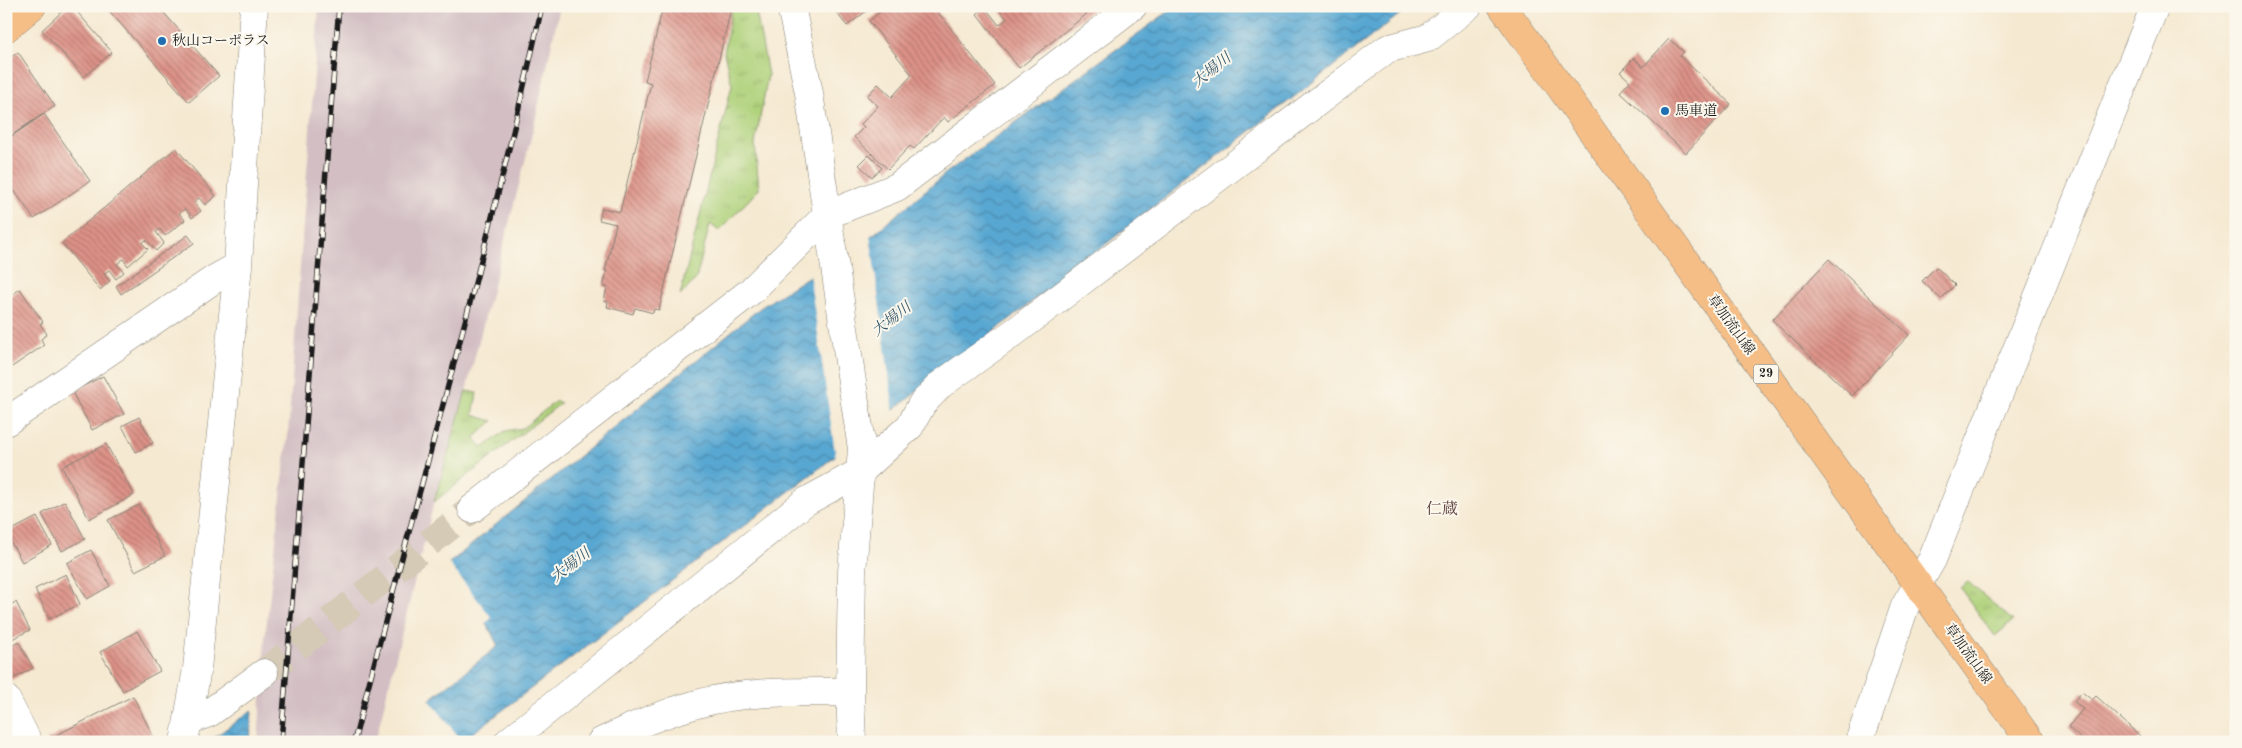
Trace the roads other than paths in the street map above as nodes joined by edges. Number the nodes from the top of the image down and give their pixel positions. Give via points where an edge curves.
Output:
1 (32, 6) edge
2 (254, 6) edge
3 (791, 6) edge
4 (1133, 6) edge
5 (1468, 6) edge
6 (1502, 6) edge
7 (2155, 6) edge
8 (6, 28) edge
9 (827, 215) junction
10 (238, 266) junction
11 (6, 422) edge
12 (861, 461) junction
13 (472, 509) tunnel mouth
14 (1918, 584) junction
15 (264, 673) tunnel mouth
16 (850, 692) junction
17 (6, 699) edge
18 (184, 736) edge
19 (28, 742) edge
20 (508, 742) edge
21 (601, 742) edge
22 (852, 742) edge
23 (1859, 742) edge
24 (2032, 742) edge

1 - 8 main road
2 - 10 street
3 - 9 street via 809,93
4 - 9 street via 897,187
5 - 12 street via 1428,38 1387,49 940,385 922,404 910,426
6 - 14 main road, 草加流山線 / 29
7 - 14 street via 1932,560
9 - 12 street
9 - 13 street via 751,291
10 - 11 street
10 - 18 street via 197,669
12 - 16 street via 852,572
12 - 20 street via 805,502
14 - 23 street via 1905,606
14 - 24 main road, 草加流山線 / 29
15 - 18 street via 209,713
16 - 21 street via 787,692 698,703 632,726
16 - 22 street
17 - 19 street

